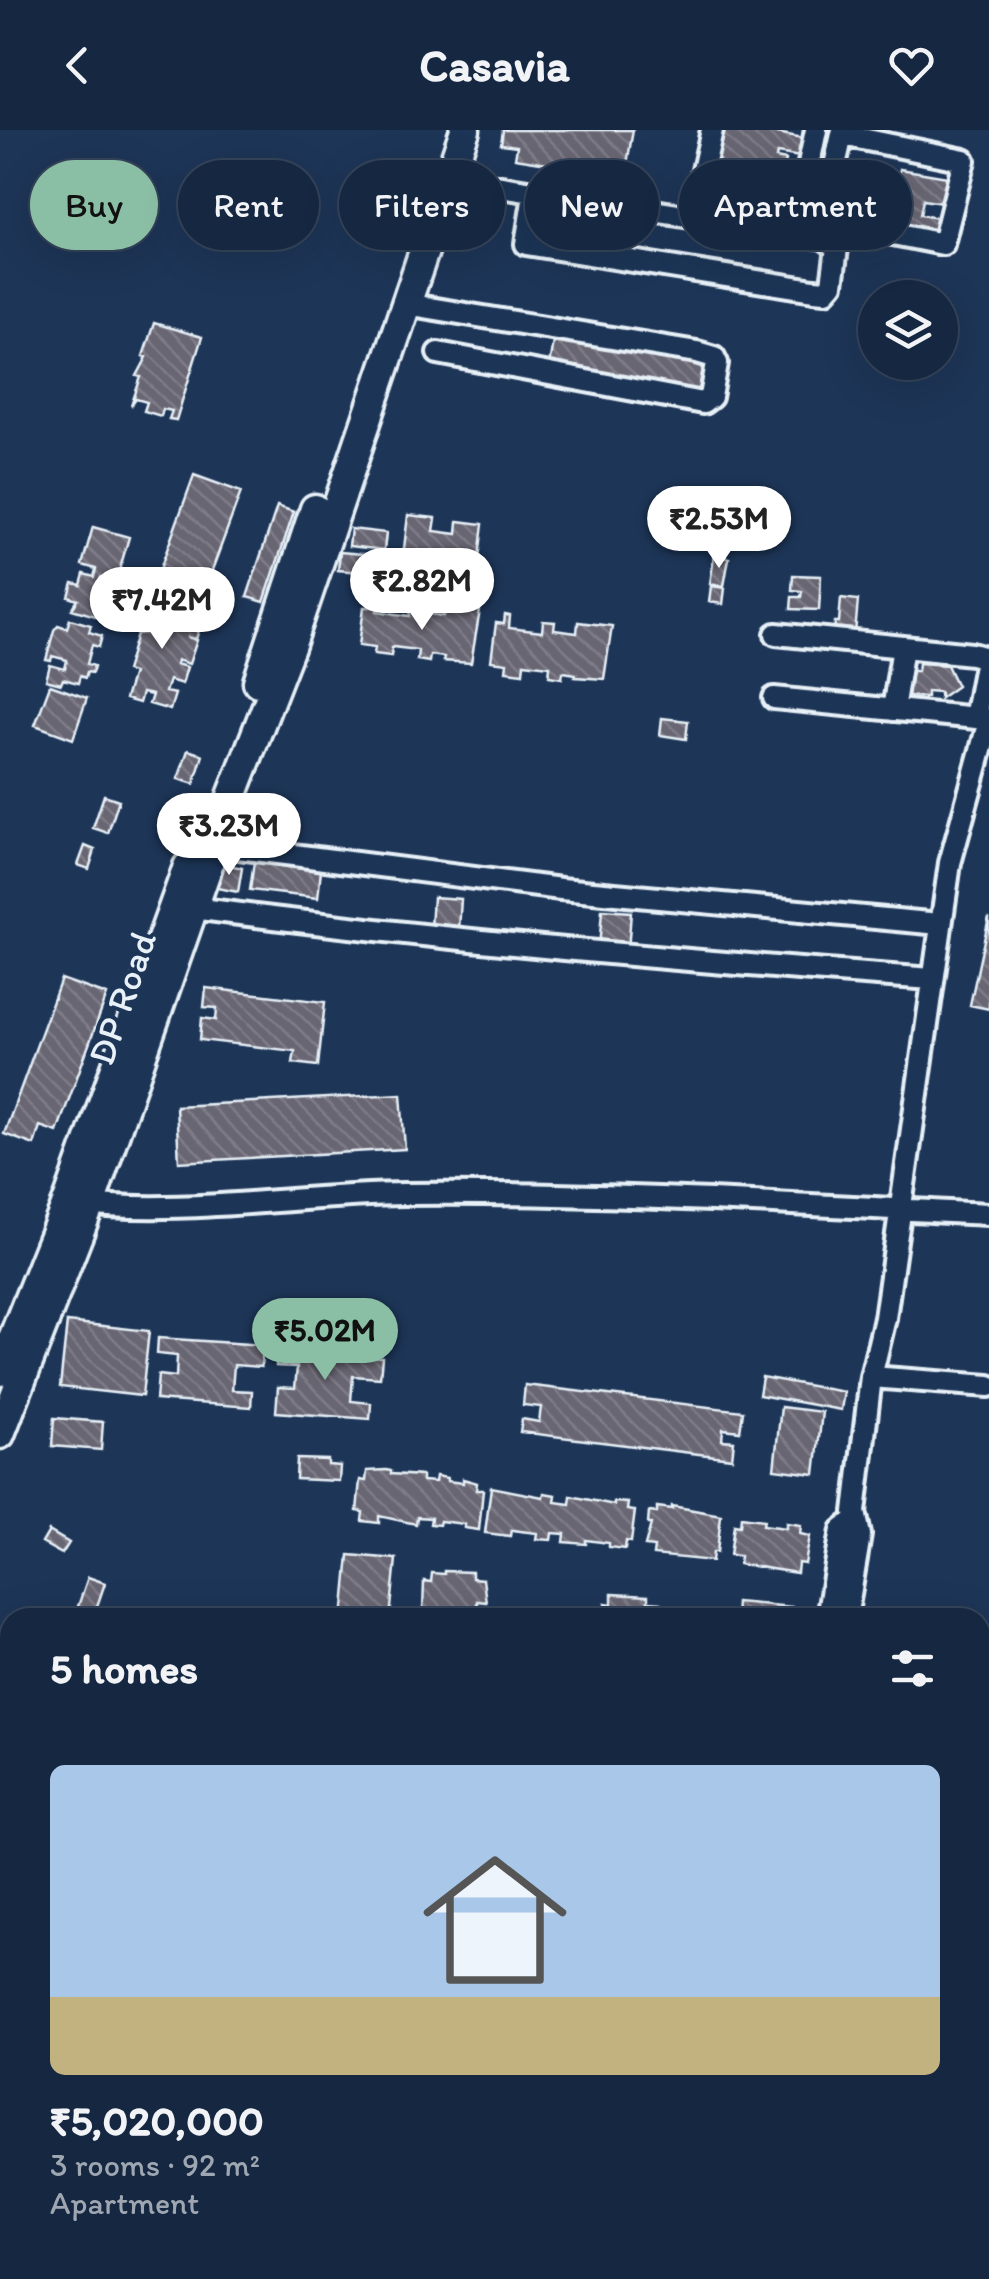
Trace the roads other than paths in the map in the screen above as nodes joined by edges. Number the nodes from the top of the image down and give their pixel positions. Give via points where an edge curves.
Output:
1 (447, 130) edge
2 (465, 130) edge
3 (712, 130) edge
4 (811, 131) edge
5 (843, 132) edge
6 (443, 160) edge
7 (449, 160) edge
8 (534, 195) joint
9 (414, 250) edge
10 (420, 250) edge
11 (405, 304) junction
12 (438, 353) dead end
13 (776, 634) dead end
14 (903, 647) junction
15 (774, 698) dead end
16 (893, 710) junction
17 (984, 719) edge
18 (215, 845) junction
19 (193, 908) junction
20 (940, 924) junction
21 (932, 979) junction
22 (79, 1203) junction
23 (900, 1209) junction
24 (989, 1214) edge
25 (5, 1370) edge
26 (871, 1377) junction
27 (989, 1386) edge
28 (0, 1434) edge
29 (854, 1520) junction
30 (829, 1608) edge
31 (848, 1608) edge

1 - 6 street, DP Road
2 - 7 street, DP Road
3 - 4 street via 699,189 799,212
5 - 5 street via 828,221 943,244 964,160
8 - 8 street via 526,244 814,290 832,284 838,248 824,238
9 - 22 street, DP Road via 139,999
10 - 11 street, DP Road
11 - 12 street via 697,352 717,362 711,396 703,403
11 - 18 street, DP Road via 290,647
13 - 14 street
14 - 16 street
14 - 17 street via 983,658
15 - 16 street
16 - 17 street
17 - 20 street
18 - 19 street, DP Road
18 - 20 street via 561,889
19 - 21 street via 661,960
19 - 22 street, DP Road
20 - 21 street
21 - 23 street
22 - 23 street via 154,1206 402,1194
22 - 25 street, DP Road via 34,1350
23 - 24 street
23 - 26 street
25 - 28 street, DP Road
26 - 27 street
26 - 29 street
29 - 30 street via 842,1530
29 - 31 street via 860,1535

